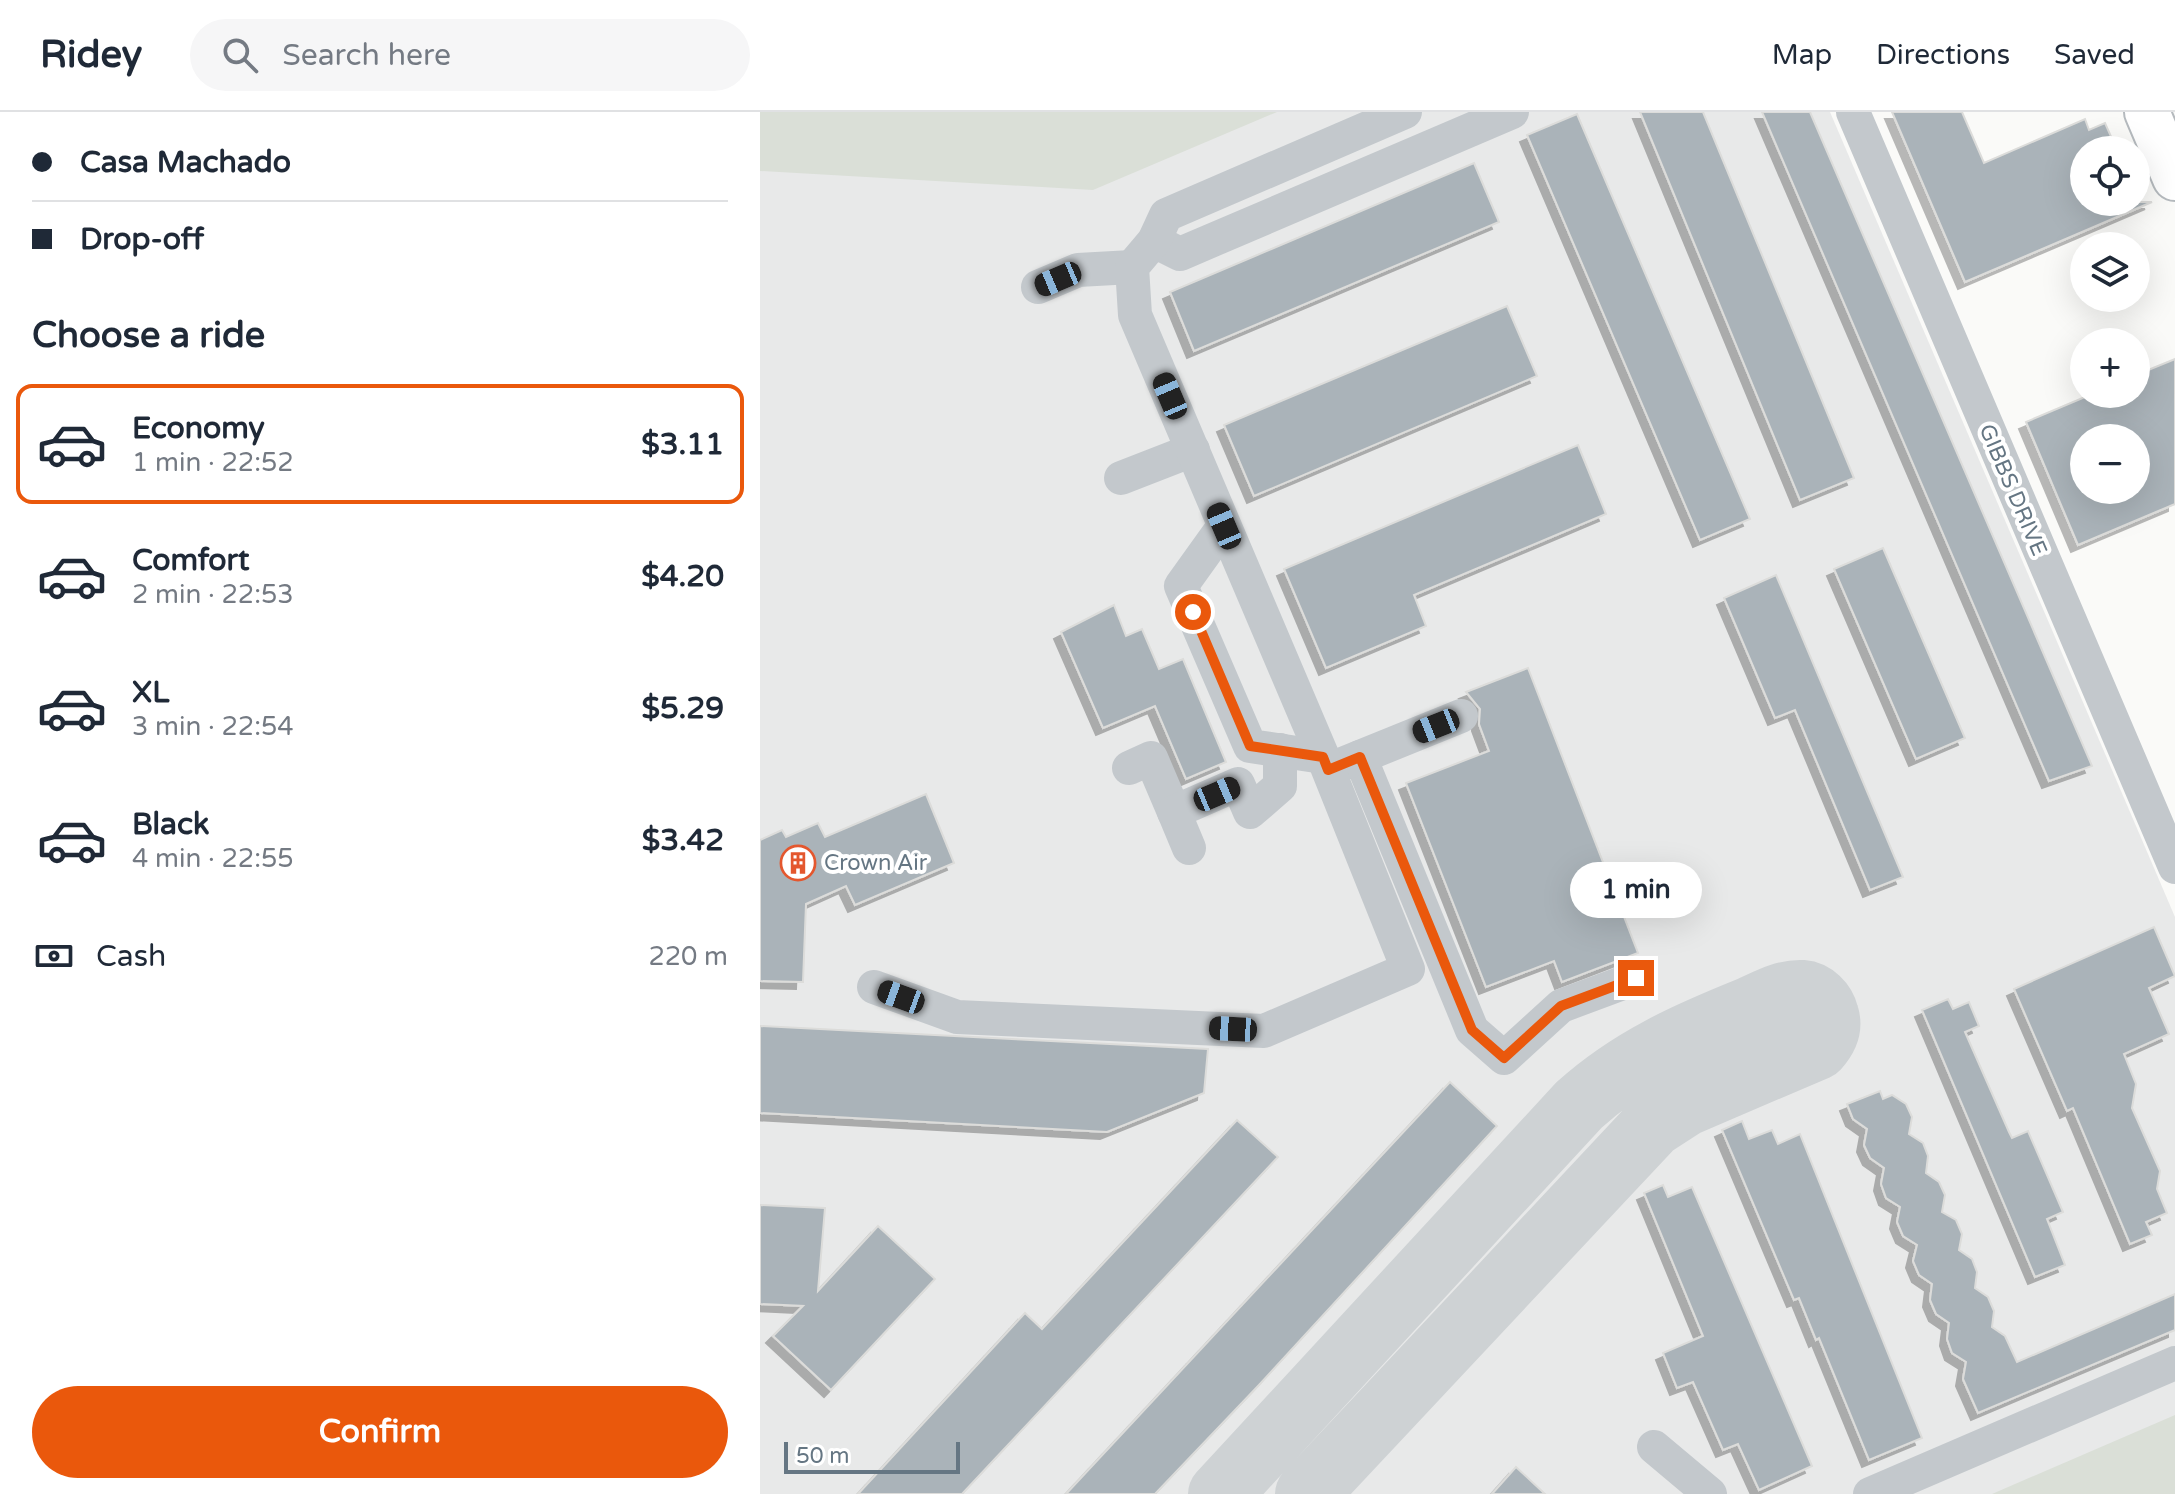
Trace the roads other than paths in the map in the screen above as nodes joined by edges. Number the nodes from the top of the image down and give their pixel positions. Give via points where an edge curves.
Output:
1 (1405, 112) edge
2 (1512, 112) edge
3 (1853, 112) edge
4 (2147, 112) edge
5 (2175, 178) edge
6 (1154, 241) junction
7 (1132, 267) junction
8 (1038, 287) dead end
9 (1193, 450) junction
10 (1121, 478) dead end
11 (1224, 526) junction
12 (1461, 716) dead end
13 (1280, 750) junction
14 (1360, 757) junction
15 (1326, 764) junction
16 (1129, 768) dead end
17 (1174, 812) junction
18 (1189, 848) dead end
19 (2175, 867) edge
20 (1422, 907) junction
21 (1389, 921) junction
22 (1636, 978) dead end
23 (874, 987) dead end
24 (2175, 1363) edge
25 (1654, 1447) dead end
26 (1710, 1494) edge
27 (1870, 1494) edge

1 - 6 street via 1166,215
2 - 6 street via 1180,254
3 - 19 street, GIBBS DRIVE
4 - 5 main road
6 - 7 street
7 - 8 street via 1078,270
7 - 9 street via 1135,315
9 - 10 street
9 - 11 street
11 - 13 street via 1181,586 1250,746
11 - 15 street
12 - 14 street
13 - 15 street
13 - 17 street via 1280,786 1250,812 1238,784
14 - 15 street
14 - 20 street
15 - 21 street
16 - 17 street via 1151,758
17 - 18 street
20 - 21 street
20 - 22 street via 1472,1030 1504,1058 1561,1006
21 - 23 street via 1408,969 1264,1031 957,1017
24 - 27 street
25 - 26 street

